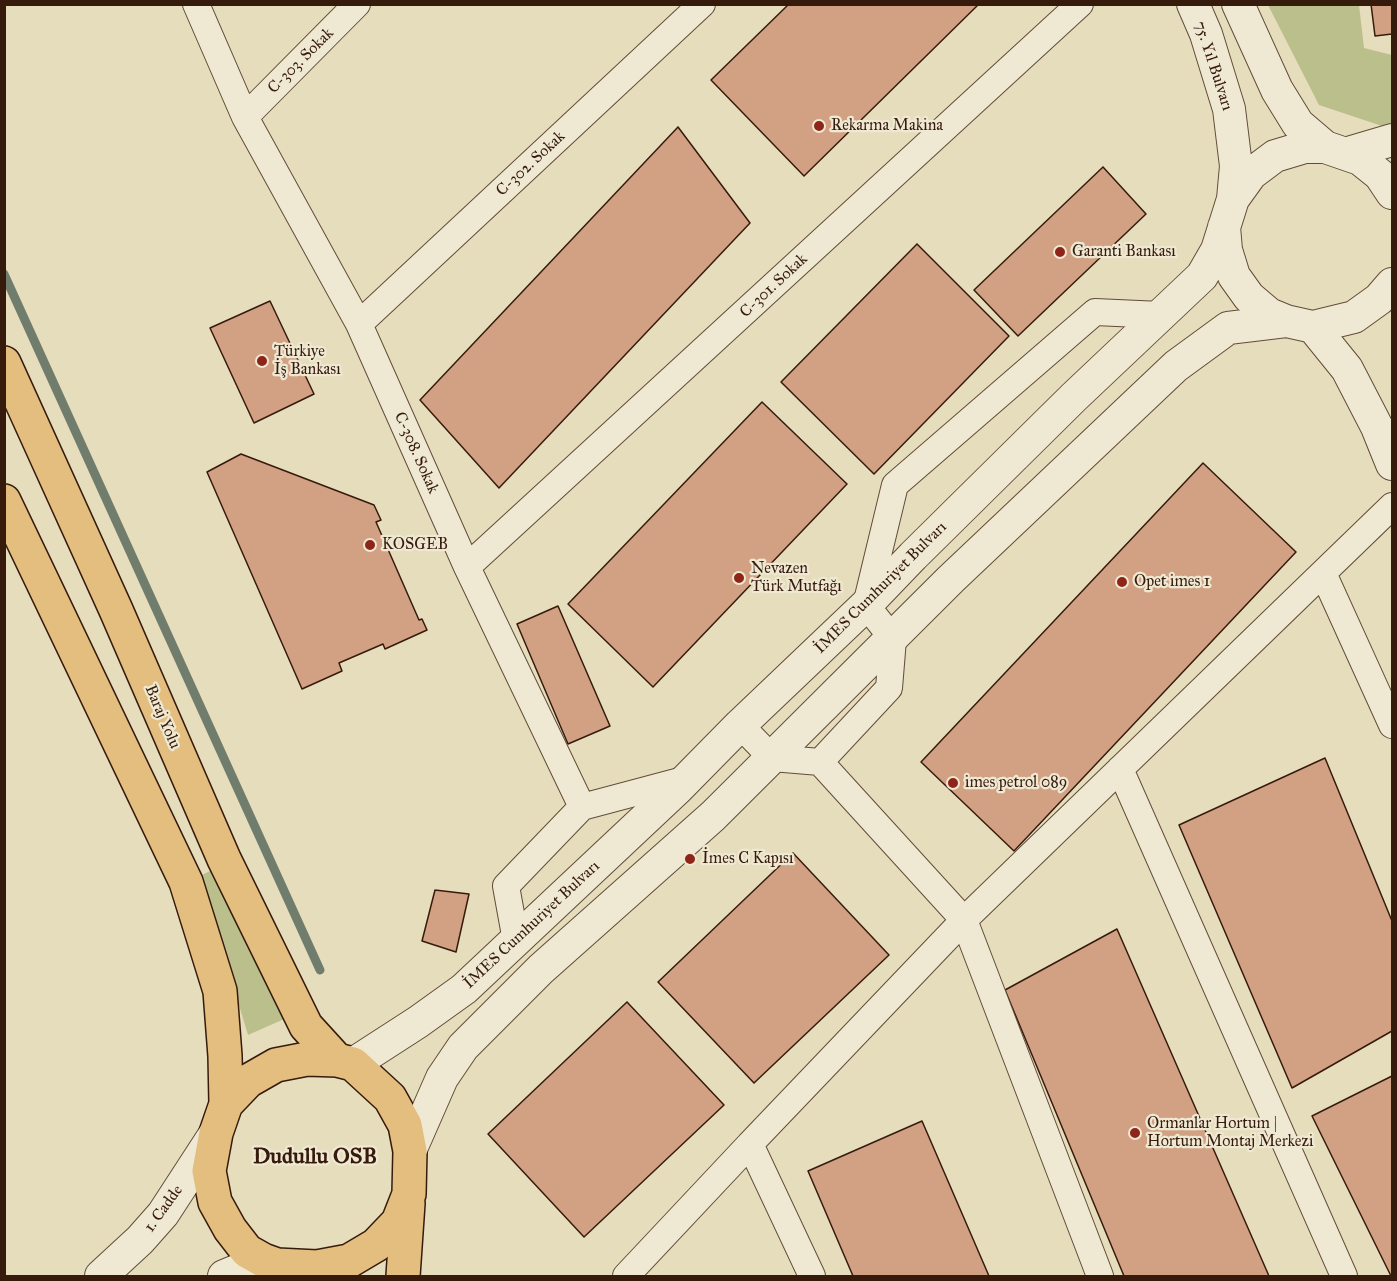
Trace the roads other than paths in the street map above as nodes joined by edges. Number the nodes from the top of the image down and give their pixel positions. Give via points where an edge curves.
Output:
1 (196, 4) edge
2 (357, 4) edge
3 (702, 4) edge
4 (1080, 4) edge
5 (1193, 4) edge
6 (1238, 4) edge
7 (245, 117) junction
8 (1392, 140) edge
9 (1337, 150) junction
10 (1392, 193) edge
11 (1229, 213) junction
12 (1392, 284) edge
13 (1161, 315) junction
14 (359, 324) junction
15 (1300, 324) junction
16 (4, 363) edge
17 (1392, 464) edge
18 (4, 501) edge
19 (1392, 506) edge
20 (467, 567) junction
21 (1323, 573) junction
22 (866, 605) junction
23 (893, 639) junction
24 (740, 725) junction
25 (1392, 725) edge
26 (772, 758) junction
27 (820, 762) junction
28 (1120, 769) junction
29 (687, 779) junction
30 (582, 807) junction
31 (963, 920) junction
32 (516, 940) junction
33 (541, 969) junction
34 (345, 1062) junction
35 (221, 1119) junction
36 (750, 1144) junction
37 (410, 1151) junction
38 (409, 1194) junction
39 (274, 1267) edge
40 (100, 1276) edge
41 (224, 1276) edge
42 (404, 1276) edge
43 (626, 1276) edge
44 (812, 1276) edge
45 (1100, 1276) edge
46 (1344, 1276) edge

1 - 7 street, C-308. Sokak
2 - 7 street, C-303. Sokak
3 - 14 street, C-302. Sokak
4 - 20 street, C-301. Sokak
5 - 11 street, 75. Yıl Bulvarı via 1229,109 1236,166
6 - 9 street via 1277,90 1298,124
7 - 14 street, C-308. Sokak
8 - 9 street, İMES Cumhuriyet Bulvarı
9 - 10 street via 1360,159 1380,175
9 - 11 street, İMES Cumhuriyet Bulvarı via 1305,147 1275,156 1251,174
11 - 13 street, İMES Cumhuriyet Bulvarı via 1217,250 1202,276
11 - 15 street via 1226,250 1234,276 1249,297 1269,314
12 - 15 street via 1354,317
13 - 22 street, İMES Cumhuriyet Bulvarı
13 - 22 street via 1095,312 895,485
14 - 20 street, C-308. Sokak
15 - 17 street via 1347,369
15 - 23 street via 1228,327 1176,366
16 - 34 main road, Baraj Yolu via 224,859 306,1026
18 - 35 main road via 186,882 220,991 225,1056
19 - 21 street
20 - 30 street, C-308. Sokak
21 - 25 street
21 - 28 street
22 - 23 street
22 - 24 street, İMES Cumhuriyet Bulvarı
23 - 26 street
23 - 27 street via 889,688
24 - 26 street
24 - 29 street, İMES Cumhuriyet Bulvarı
26 - 27 street
26 - 33 street via 713,816
27 - 31 street
28 - 31 street
28 - 46 street
29 - 30 street
29 - 32 street, İMES Cumhuriyet Bulvarı
30 - 32 street via 506,886
31 - 36 street
31 - 45 street
32 - 33 street
32 - 34 street, İMES Cumhuriyet Bulvarı via 464,989 418,1023
33 - 37 street via 463,1047 442,1078
34 - 35 main road via 307,1059 276,1065 248,1081
34 - 37 main road via 390,1098 405,1125
35 - 39 main road via 209,1172 215,1202 246,1251
35 - 40 street, 1. Cadde via 163,1214 141,1240
36 - 43 street
36 - 44 street
37 - 38 main road
38 - 39 main road via 398,1222 376,1245 348,1261 317,1267
38 - 42 main road
39 - 41 street

